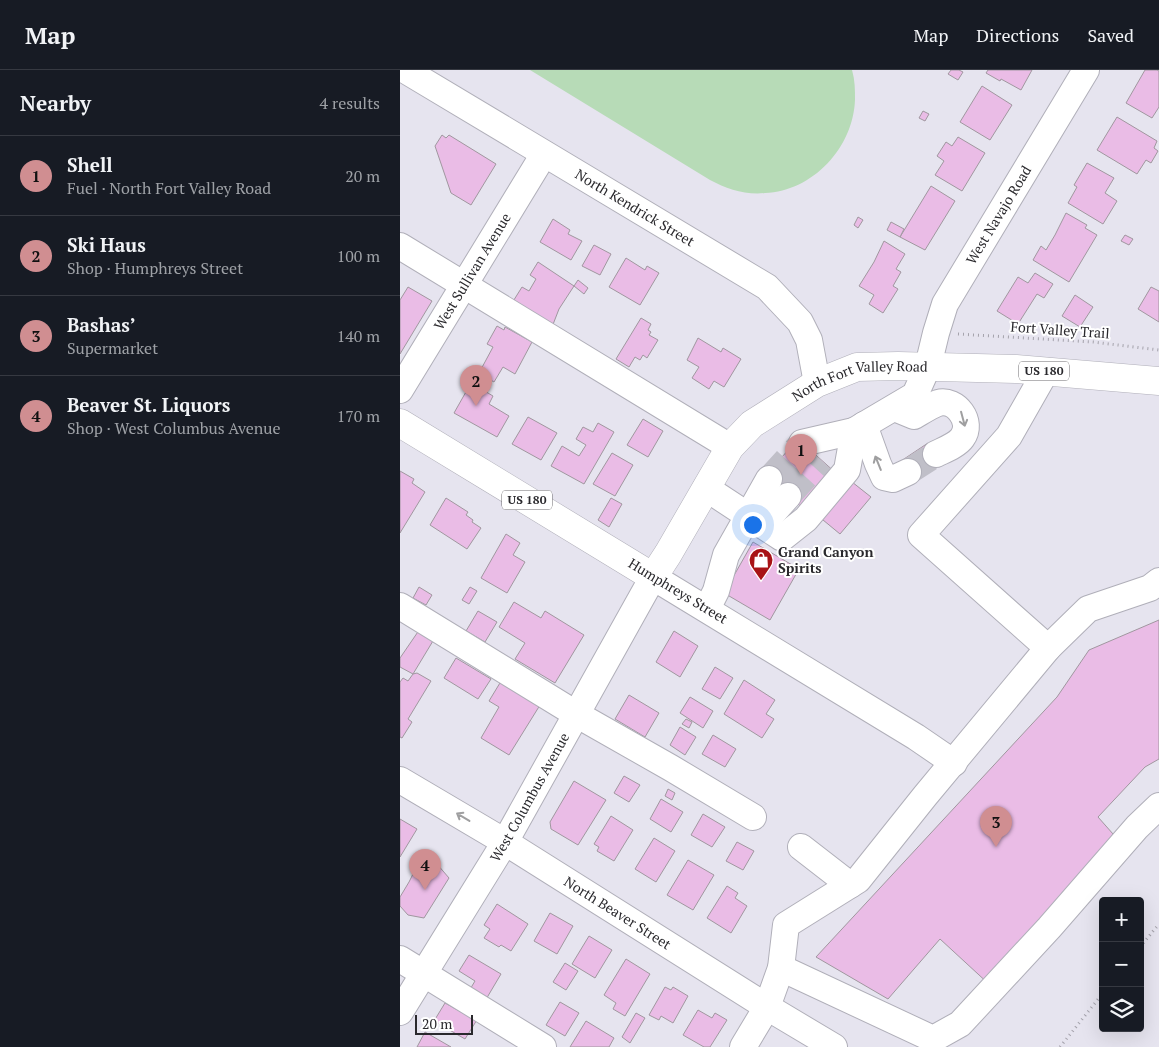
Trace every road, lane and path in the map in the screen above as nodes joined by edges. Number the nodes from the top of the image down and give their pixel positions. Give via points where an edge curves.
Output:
1 (405, 70) edge
2 (1086, 70) edge
3 (544, 154) junction
4 (400, 246) edge
5 (464, 284) junction
6 (960, 334) dead end
7 (1159, 350) edge
8 (928, 366) junction
9 (1046, 371) junction
10 (1159, 381) edge
11 (817, 383) junction
12 (400, 390) edge
13 (894, 408) junction
14 (400, 423) edge
15 (859, 428) junction
16 (730, 447) junction
17 (812, 452) tunnel mouth
18 (936, 454) tunnel mouth
19 (908, 472) tunnel mouth
20 (779, 487) tunnel mouth
21 (706, 488) junction
22 (756, 520) junction
23 (653, 576) junction
24 (1159, 581) edge
25 (400, 606) edge
26 (707, 609) junction
27 (1048, 648) junction
28 (576, 714) junction
29 (954, 763) junction
30 (400, 780) edge
31 (1159, 806) edge
32 (753, 817) dead end
33 (505, 842) junction
34 (801, 847) dead end
35 (850, 885) junction
36 (1159, 924) edge
37 (1144, 942) edge
38 (400, 959) edge
39 (781, 968) junction
40 (424, 974) junction
41 (1099, 998) edge
42 (767, 1007) junction
43 (400, 1012) edge
44 (544, 1047) edge
45 (743, 1047) edge
46 (834, 1047) edge
47 (1060, 1047) edge

1 - 3 street, North Kendrick Street
2 - 8 street, West Navajo Road via 945,304
3 - 5 street, West Sullivan Avenue
3 - 11 street, North Kendrick Street via 767,286 800,322 809,340
4 - 5 street
5 - 12 street, West Sullivan Avenue
5 - 16 street
6 - 7 path, Fort Valley Trail via 1093,342
8 - 9 main road, North Fort Valley Road / US 180
8 - 11 main road, North Fort Valley Road / US 180 via 857,367
8 - 13 street, West Navajo Road via 915,395
9 - 10 main road, North Fort Valley Road / US 180
9 - 27 street via 1009,436 922,535
11 - 16 main road, North Fort Valley Road / US 180 via 752,424
13 - 15 street, West Navajo Road
13 -> 18 street via 914,416 938,403 952,404 961,410 966,431 962,439
14 - 23 main road, Humphreys Street / US 180
15 - 17 street, West Navajo Road
19 -> 15 street via 893,479 884,477
15 - 22 street via 847,470 806,519 782,538
16 - 21 main road, North Fort Valley Road / US 180
20 - 22 street
21 - 22 street
21 - 23 main road, North Fort Valley Road / US 180
22 - 26 street via 726,555 716,591
23 - 26 street, Humphreys Street
23 - 28 street, West Columbus Avenue
24 - 27 street via 1150,588 1088,609
25 - 28 street
26 - 29 street, Humphreys Street
27 - 29 street
28 - 32 street
28 - 33 street, West Columbus Avenue
29 - 35 street via 858,880
33 -> 30 street, North Beaver Street
31 - 39 street via 960,1024 933,1038
33 - 40 street, West Columbus Avenue
33 - 42 street, North Beaver Street
34 - 35 street
35 - 39 street via 786,926
36 - 37 path
38 - 40 street
39 - 42 street
40 - 43 street, West Columbus Avenue
40 - 44 street
41 - 47 path
42 - 45 street
42 - 46 street, North Beaver Street

